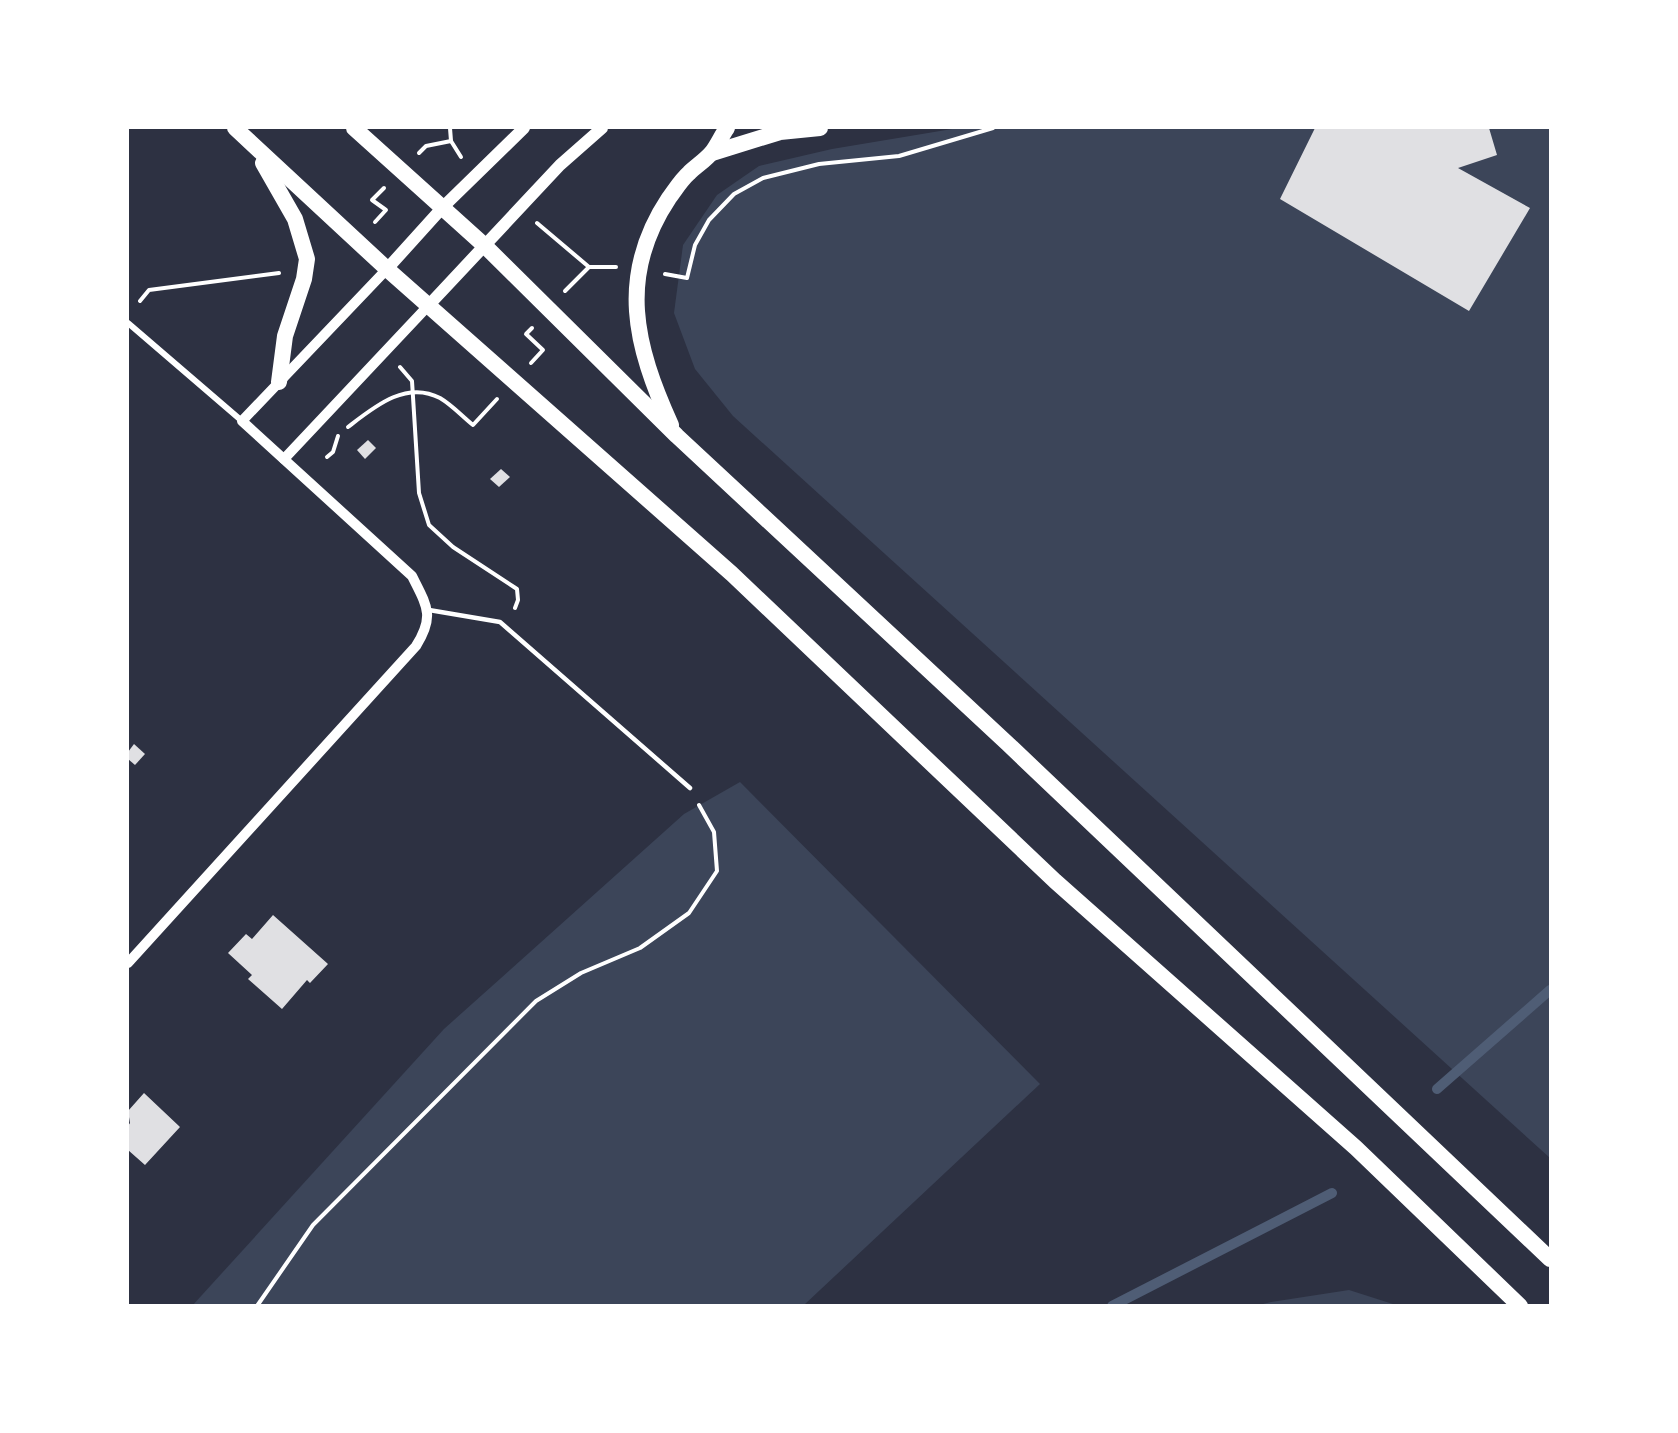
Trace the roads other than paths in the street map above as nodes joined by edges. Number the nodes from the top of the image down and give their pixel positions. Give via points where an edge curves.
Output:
1 (235, 128) edge
2 (354, 128) edge
3 (524, 128) edge
4 (602, 128) edge
5 (727, 128) edge
6 (820, 128) edge
7 (250, 141) junction
8 (711, 153) junction
9 (443, 207) junction
10 (485, 246) junction
11 (387, 269) junction
12 (428, 306) junction
13 (128, 323) edge
14 (279, 382) junction
15 (242, 421) junction
16 (677, 436) junction
17 (284, 459) junction
18 (429, 610) junction
19 (690, 788) road end
20 (128, 963) edge
21 (1551, 1259) edge
22 (1520, 1305) edge

1 - 7 highway
2 - 9 highway
3 - 9 main road
4 - 10 main road via 560,165
5 - 8 highway
6 - 8 highway via 780,132
7 - 11 highway
7 - 14 highway via 284,195 307,259 285,336
8 - 16 highway via 686,175 668,200 653,227 639,270 635,316 642,351
9 - 10 highway
9 - 11 main road
10 - 12 main road
10 - 16 highway
11 - 12 highway
11 - 14 street
12 - 17 street
12 - 22 highway via 732,574 1055,881 1356,1148
13 - 15 street
14 - 15 street
15 - 17 street
16 - 21 highway
17 - 18 street via 412,576
18 - 19 lane via 500,622
18 - 20 street via 427,630 416,646

